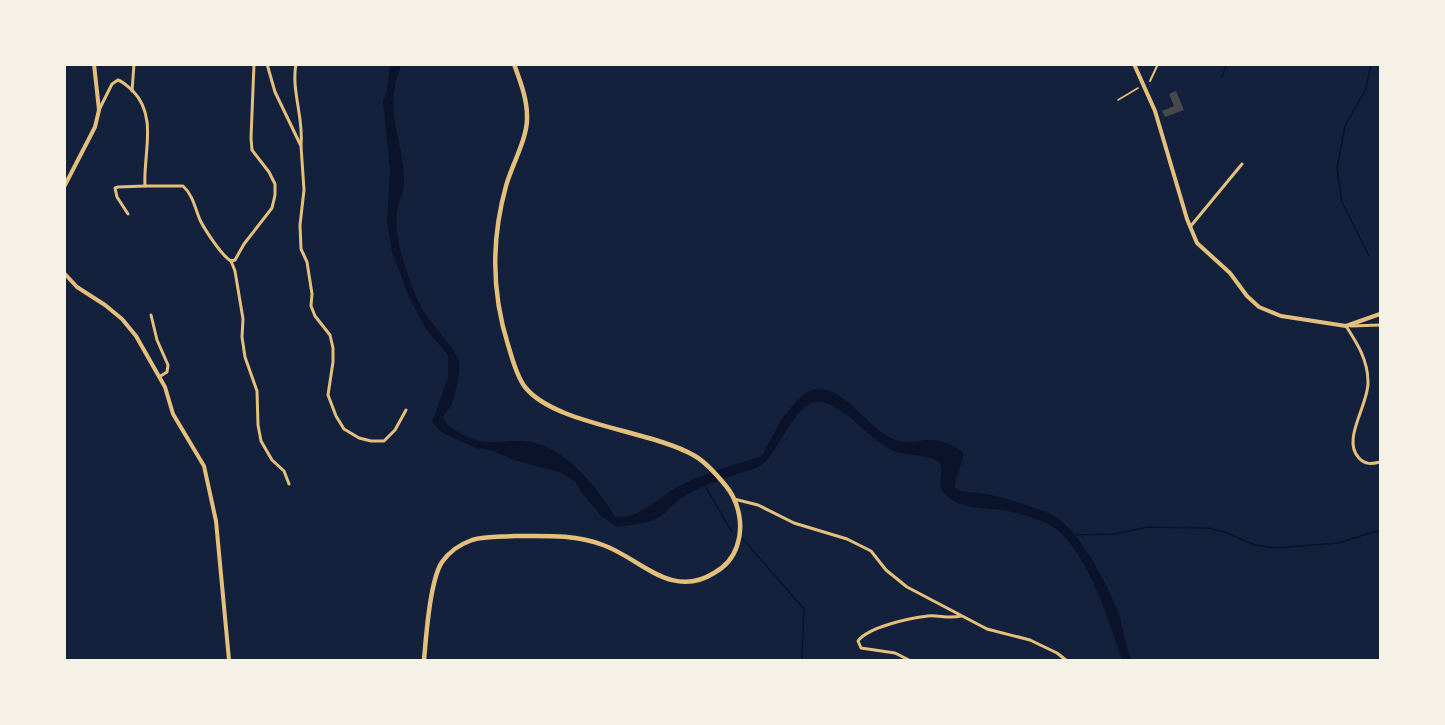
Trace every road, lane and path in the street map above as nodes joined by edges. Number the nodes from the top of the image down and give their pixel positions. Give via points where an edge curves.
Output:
1 (94, 64) edge
2 (134, 64) edge
3 (254, 64) edge
4 (267, 64) edge
5 (296, 64) edge
6 (514, 64) edge
7 (1134, 64) edge
8 (1158, 64) edge
9 (1150, 81) joint
10 (132, 91) junction
11 (1118, 100) dead end
12 (99, 110) junction
13 (301, 146) junction
14 (1242, 164) dead end
15 (145, 186) junction
16 (64, 187) edge
17 (128, 214) dead end
18 (1190, 227) junction
19 (231, 261) junction
20 (64, 273) edge
21 (1380, 314) edge
22 (151, 315) dead end
23 (1380, 325) edge
24 (1346, 326) junction
25 (159, 377) junction
26 (406, 410) dead end
27 (1380, 462) edge
28 (289, 484) dead end
29 (734, 499) junction
30 (963, 616) junction
31 (229, 660) edge
32 (424, 660) edge
33 (909, 660) edge
34 (1066, 660) edge

1 - 12 main road
2 - 10 street
3 - 19 street via 252,150 269,172 275,195 272,208
4 - 13 street via 275,92
5 - 13 street
6 - 29 main road via 525,96 527,125 499,213 495,272 504,334 523,385 562,412 667,443 697,457 724,483
7 - 18 main road via 1155,111
8 - 9 street
9 - 11 path
10 - 12 street via 118,80
10 - 15 street via 139,98 147,123
12 - 16 main road via 95,128
13 - 26 street via 301,249 307,262 311,306 330,335 333,362 328,395 336,417 344,429 359,438 384,441
14 - 18 street
15 - 17 street via 115,188
15 - 19 street via 183,186 189,191 205,227
18 - 24 main road via 1197,243 1259,307 1281,316
19 - 28 street via 243,319 245,357 257,391 261,441
20 - 25 main road via 77,288 122,319
21 - 24 main road
22 - 25 street via 168,365 167,372
23 - 24 street
24 - 27 street via 1361,350 1369,384 1352,445 1365,463
25 - 31 main road via 173,414 204,466 213,501
29 - 30 street via 872,551 896,579
29 - 32 main road via 740,533 733,556 725,566 700,580 678,581 657,575 606,546 580,538 487,537 465,543 441,563
30 - 33 street via 912,620 864,634 858,641 861,648 895,653
30 - 34 street via 987,629 1030,640

